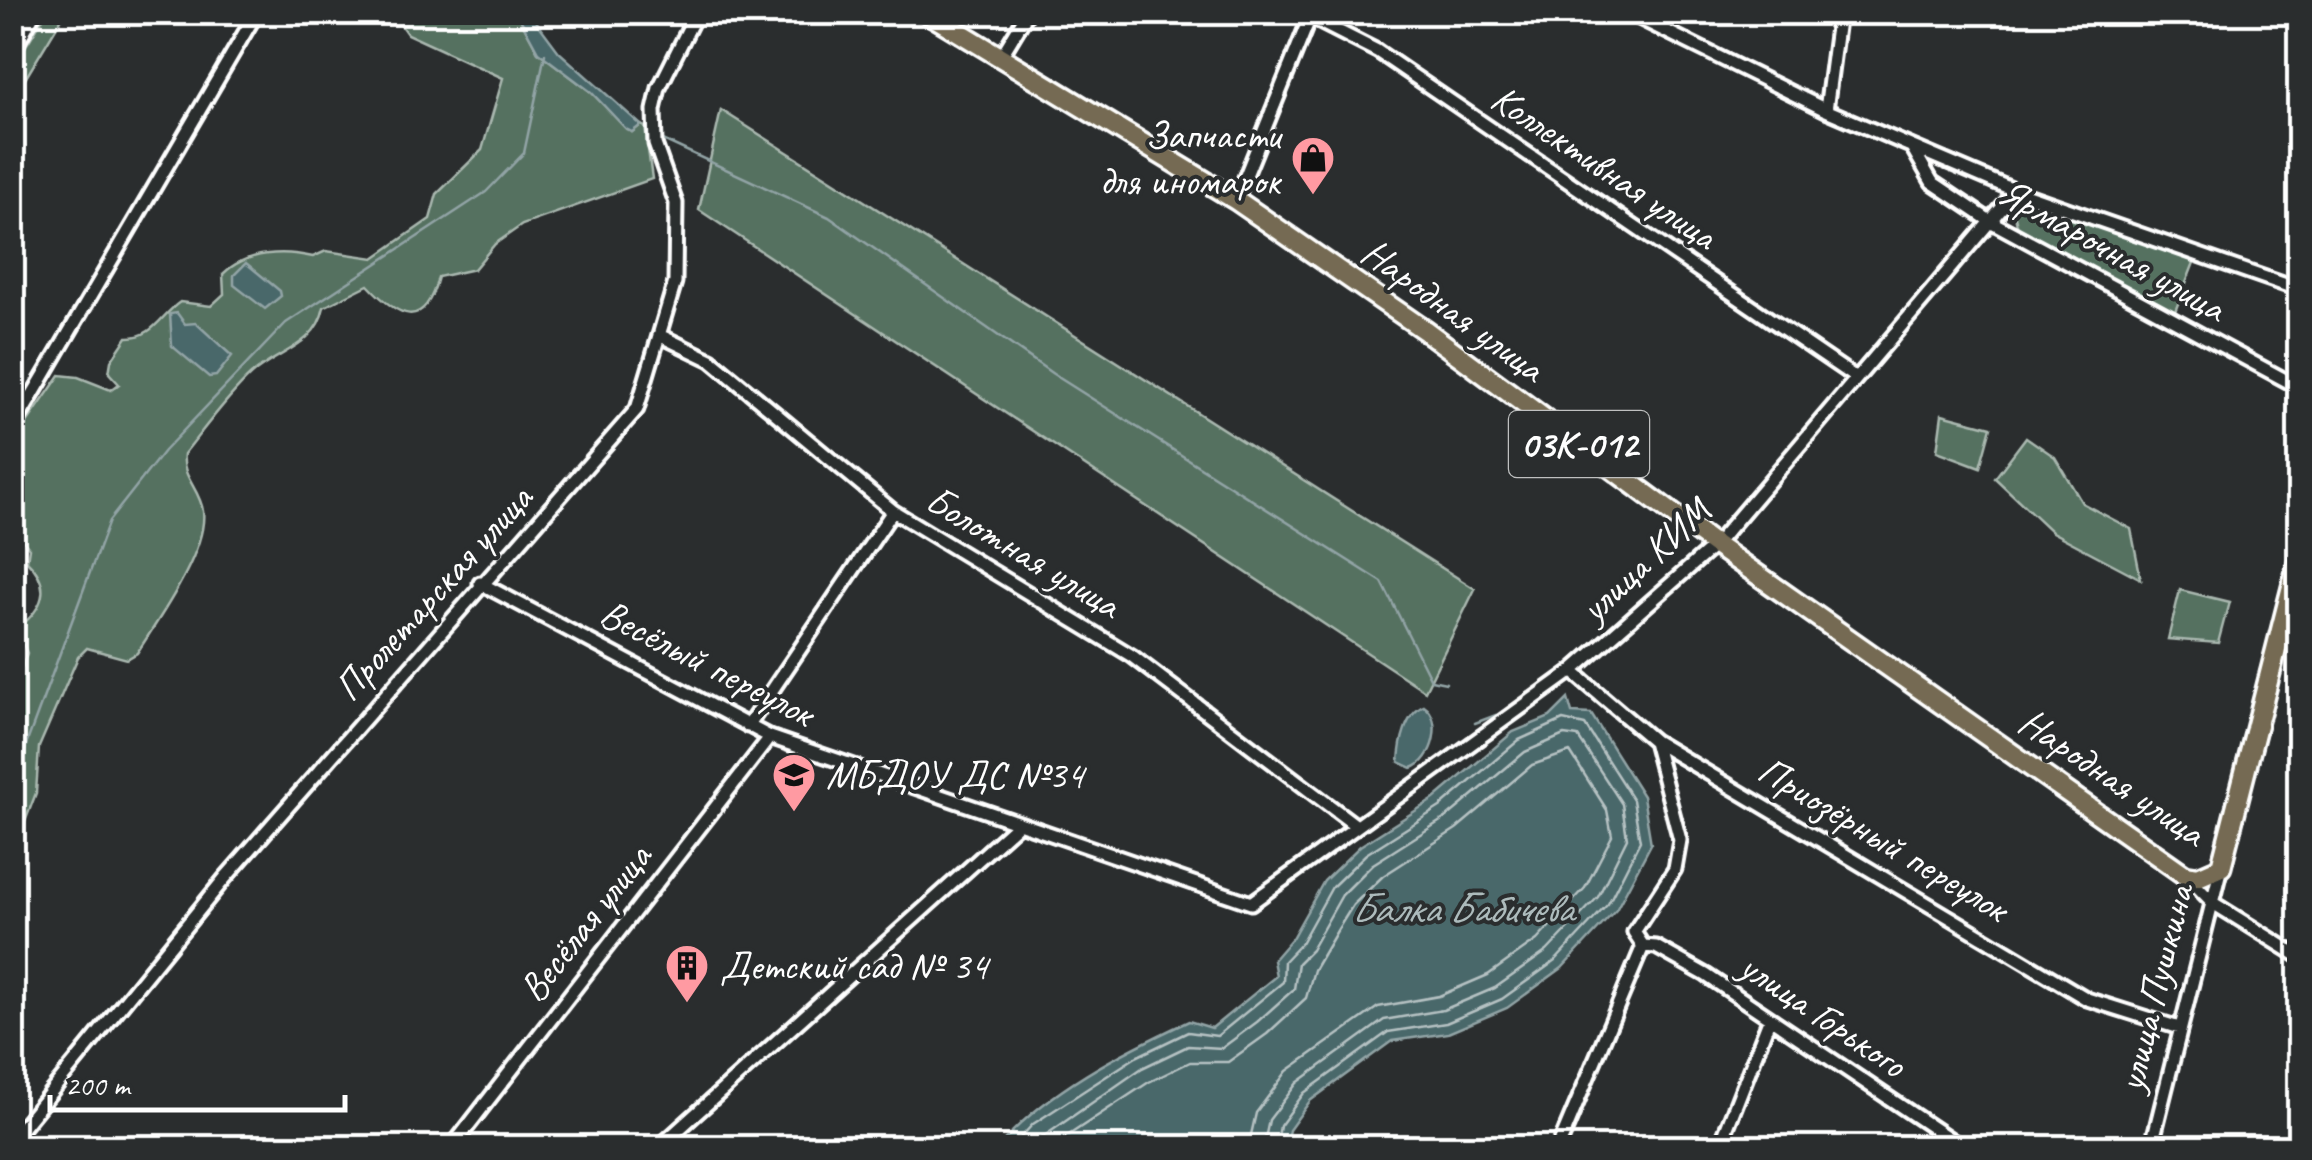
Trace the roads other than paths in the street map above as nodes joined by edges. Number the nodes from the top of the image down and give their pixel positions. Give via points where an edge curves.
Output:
1 (35, 12) edge
2 (257, 12) edge
3 (696, 12) edge
4 (926, 12) edge
5 (1028, 12) edge
6 (1628, 12) edge
7 (1839, 12) edge
8 (1311, 15) edge
9 (12, 52) edge
10 (1002, 55) junction
11 (1826, 110) junction
12 (1912, 146) junction
13 (2016, 191) junction
14 (1236, 200) junction
15 (1990, 221) junction
16 (2300, 290) edge
17 (659, 335) junction
18 (1856, 378) junction
19 (2300, 388) edge
20 (12, 430) edge
21 (893, 511) junction
22 (1715, 545) junction
23 (2299, 562) edge
24 (480, 583) junction
25 (1572, 671) junction
26 (748, 726) junction
27 (770, 738) junction
28 (1654, 741) junction
29 (1017, 825) junction
30 (1355, 825) junction
31 (2221, 866) junction
32 (2186, 875) junction
33 (1251, 902) joint
34 (2212, 903) junction
35 (1644, 946) junction
36 (2300, 956) edge
37 (1768, 1020) junction
38 (2179, 1028) junction
39 (12, 1140) edge
40 (452, 1148) edge
41 (658, 1148) edge
42 (1558, 1148) edge
43 (1719, 1148) edge
44 (1963, 1148) edge
45 (2151, 1148) edge

1 - 9 street
2 - 20 street
3 - 17 street, Пролетарская улица via 654,110 656,144 676,203 675,282
4 - 10 main road, Народная улица / 03К-012
5 - 10 street
6 - 11 street, Ярмарочная улица
7 - 11 street
8 - 14 street
8 - 18 street, Коллективная улица via 1377,51
10 - 14 main road, Народная улица / 03К-012
11 - 12 street, Ярмарочная улица
12 - 13 street, Ярмарочная улица
12 - 15 street, Ярмарочная улица via 1932,182
13 - 15 street, улица КИМ
13 - 16 street, Ярмарочная улица
14 - 22 main road, Народная улица / 03К-012
15 - 18 street, улица КИМ
15 - 19 street, Ярмарочная улица
17 - 21 street, Болотная улица via 711,360
17 - 24 street, Пролетарская улица via 637,409 543,521
18 - 22 street, улица КИМ
21 - 26 street
21 - 30 street, Болотная улица via 1132,656
22 - 25 street, улица КИМ
22 - 32 main road, Народная улица / 03К-012
23 - 31 main road, улица Пушкина
24 - 26 street, Весёлый переулок
24 - 39 street, Пролетарская улица via 224,878
25 - 28 street, Приозёрный переулок
25 - 30 street, улица КИМ
26 - 27 street, Весёлый переулок
27 - 29 street, Весёлый переулок
27 - 40 street, Весёлая улица
28 - 35 street via 1680,840 1674,869 1634,932
28 - 38 street, Приозёрный переулок via 2087,999
29 - 33 street, Весёлый переулок
29 - 41 street
30 - 33 street, улица КИМ
31 - 32 main road, Народная улица via 2211,874
31 - 34 street, улица Пушкина
32 - 34 street, Народная улица
34 - 36 street, Народная улица
34 - 38 street, улица Пушкина
35 - 37 street, улица Горького via 1706,975
35 - 42 street
37 - 43 street
37 - 44 street, улица Горького
38 - 45 street, улица Пушкина

